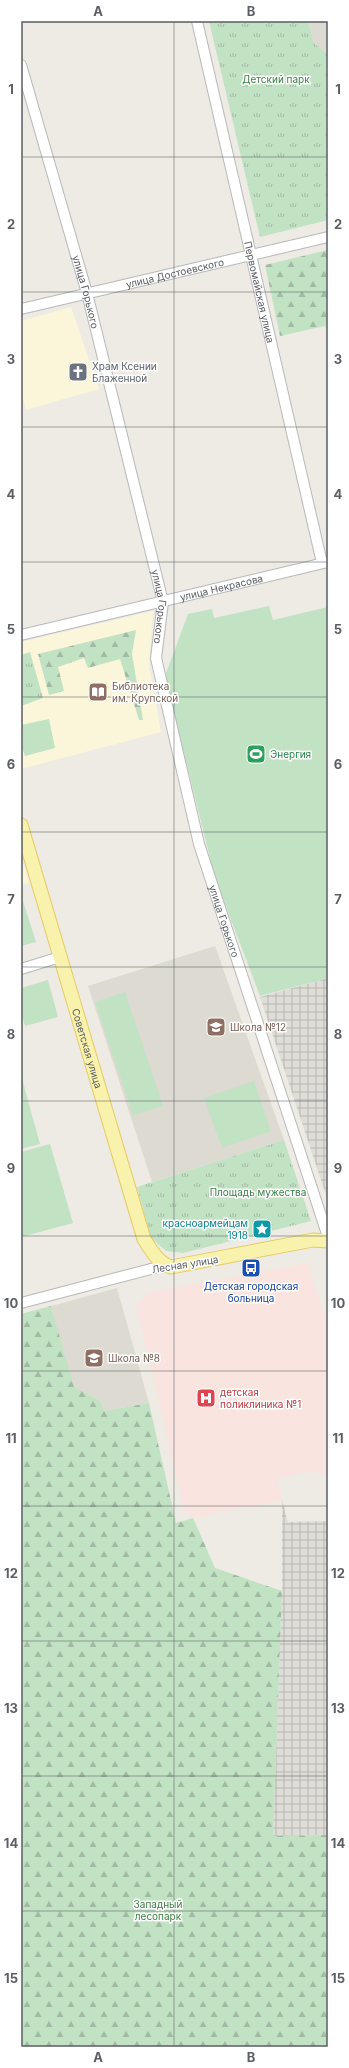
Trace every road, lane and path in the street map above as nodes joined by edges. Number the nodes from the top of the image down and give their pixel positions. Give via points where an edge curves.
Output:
1 (197, 21) edge
2 (21, 65) edge
3 (328, 236) edge
4 (250, 254) junction
5 (87, 293) junction
6 (21, 309) edge
7 (325, 562) edge
8 (163, 602) junction
9 (21, 634) edge
10 (21, 825) edge
11 (60, 957) junction
12 (21, 969) edge
13 (328, 1236) edge
14 (328, 1241) edge
15 (166, 1265) junction
16 (21, 1303) edge

1 - 4 street, Первомайская улица
2 - 5 street, улица Горького
3 - 4 street, улица Достоевского
4 - 5 street, улица Достоевского
4 - 7 street, Первомайская улица
5 - 6 street, улица Достоевского
5 - 8 street, улица Горького
7 - 8 street, улица Некрасова
8 - 9 street, улица Некрасова
8 - 13 street, улица Горького via 156,658 199,844
10 - 11 main road, Советская улица
11 - 12 street
11 - 15 main road, Советская улица via 144,1239 152,1253
14 - 15 main road, Лесная улица via 314,1240 171,1267
15 - 16 street, Лесная улица

